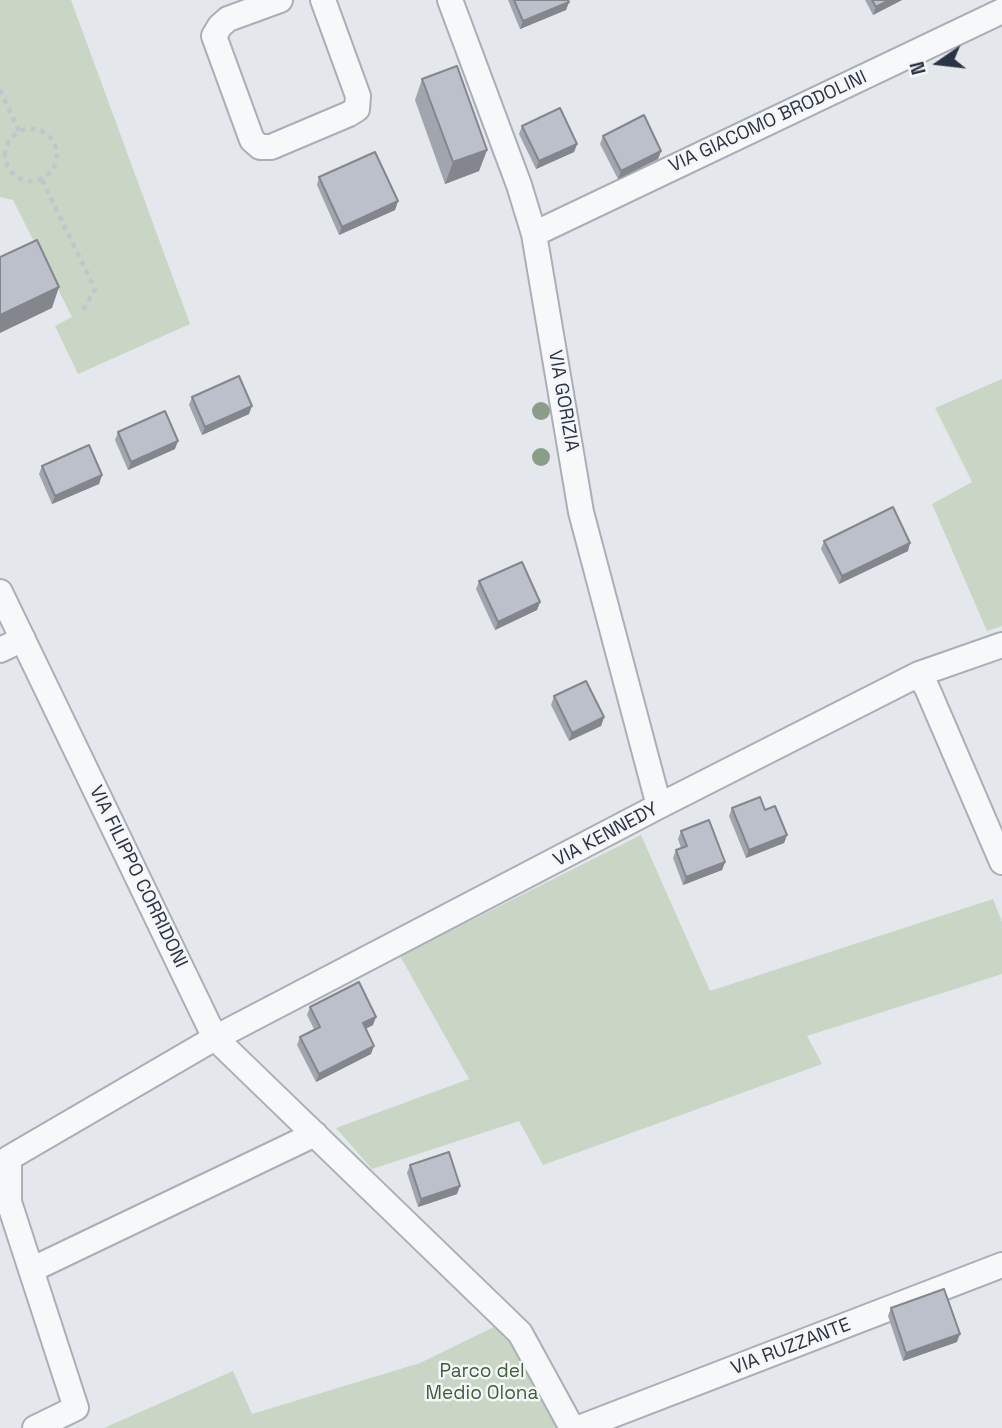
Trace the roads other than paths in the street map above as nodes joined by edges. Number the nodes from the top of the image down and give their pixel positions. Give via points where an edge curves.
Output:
1 (280, 0) edge
2 (323, 0) edge
3 (450, 0) edge
4 (1002, 11) edge
5 (534, 234) junction
6 (0, 592) edge
7 (23, 639) junction
8 (1002, 645) edge
9 (0, 650) edge
10 (919, 674) junction
11 (659, 806) junction
12 (1002, 862) edge
13 (215, 1038) junction
14 (314, 1134) junction
15 (1002, 1265) edge
16 (31, 1270) junction
17 (34, 1428) edge
18 (572, 1428) edge
19 (579, 1428) edge

1 - 2 street via 228,19 214,37 252,141 260,147 271,147 357,109 358,96
3 - 5 street, VIA GORIZIA
4 - 5 street, VIA GIACOMO BRODOLINI
5 - 11 street, VIA GORIZIA via 581,512
6 - 7 street, VIA FILIPPO CORRIDONI
7 - 9 street
7 - 13 street, VIA FILIPPO CORRIDONI
8 - 10 street, VIA KENNEDY
10 - 11 street, VIA KENNEDY
10 - 12 street
11 - 13 street, VIA KENNEDY
13 - 14 street, VIA FILIPPO CORRIDONI
13 - 16 street, VIA KENNEDY via 9,1158 9,1202
14 - 16 street
14 - 18 street, VIA FILIPPO CORRIDONI via 520,1334
15 - 19 street, VIA RUZZANTE
16 - 17 street via 76,1408

